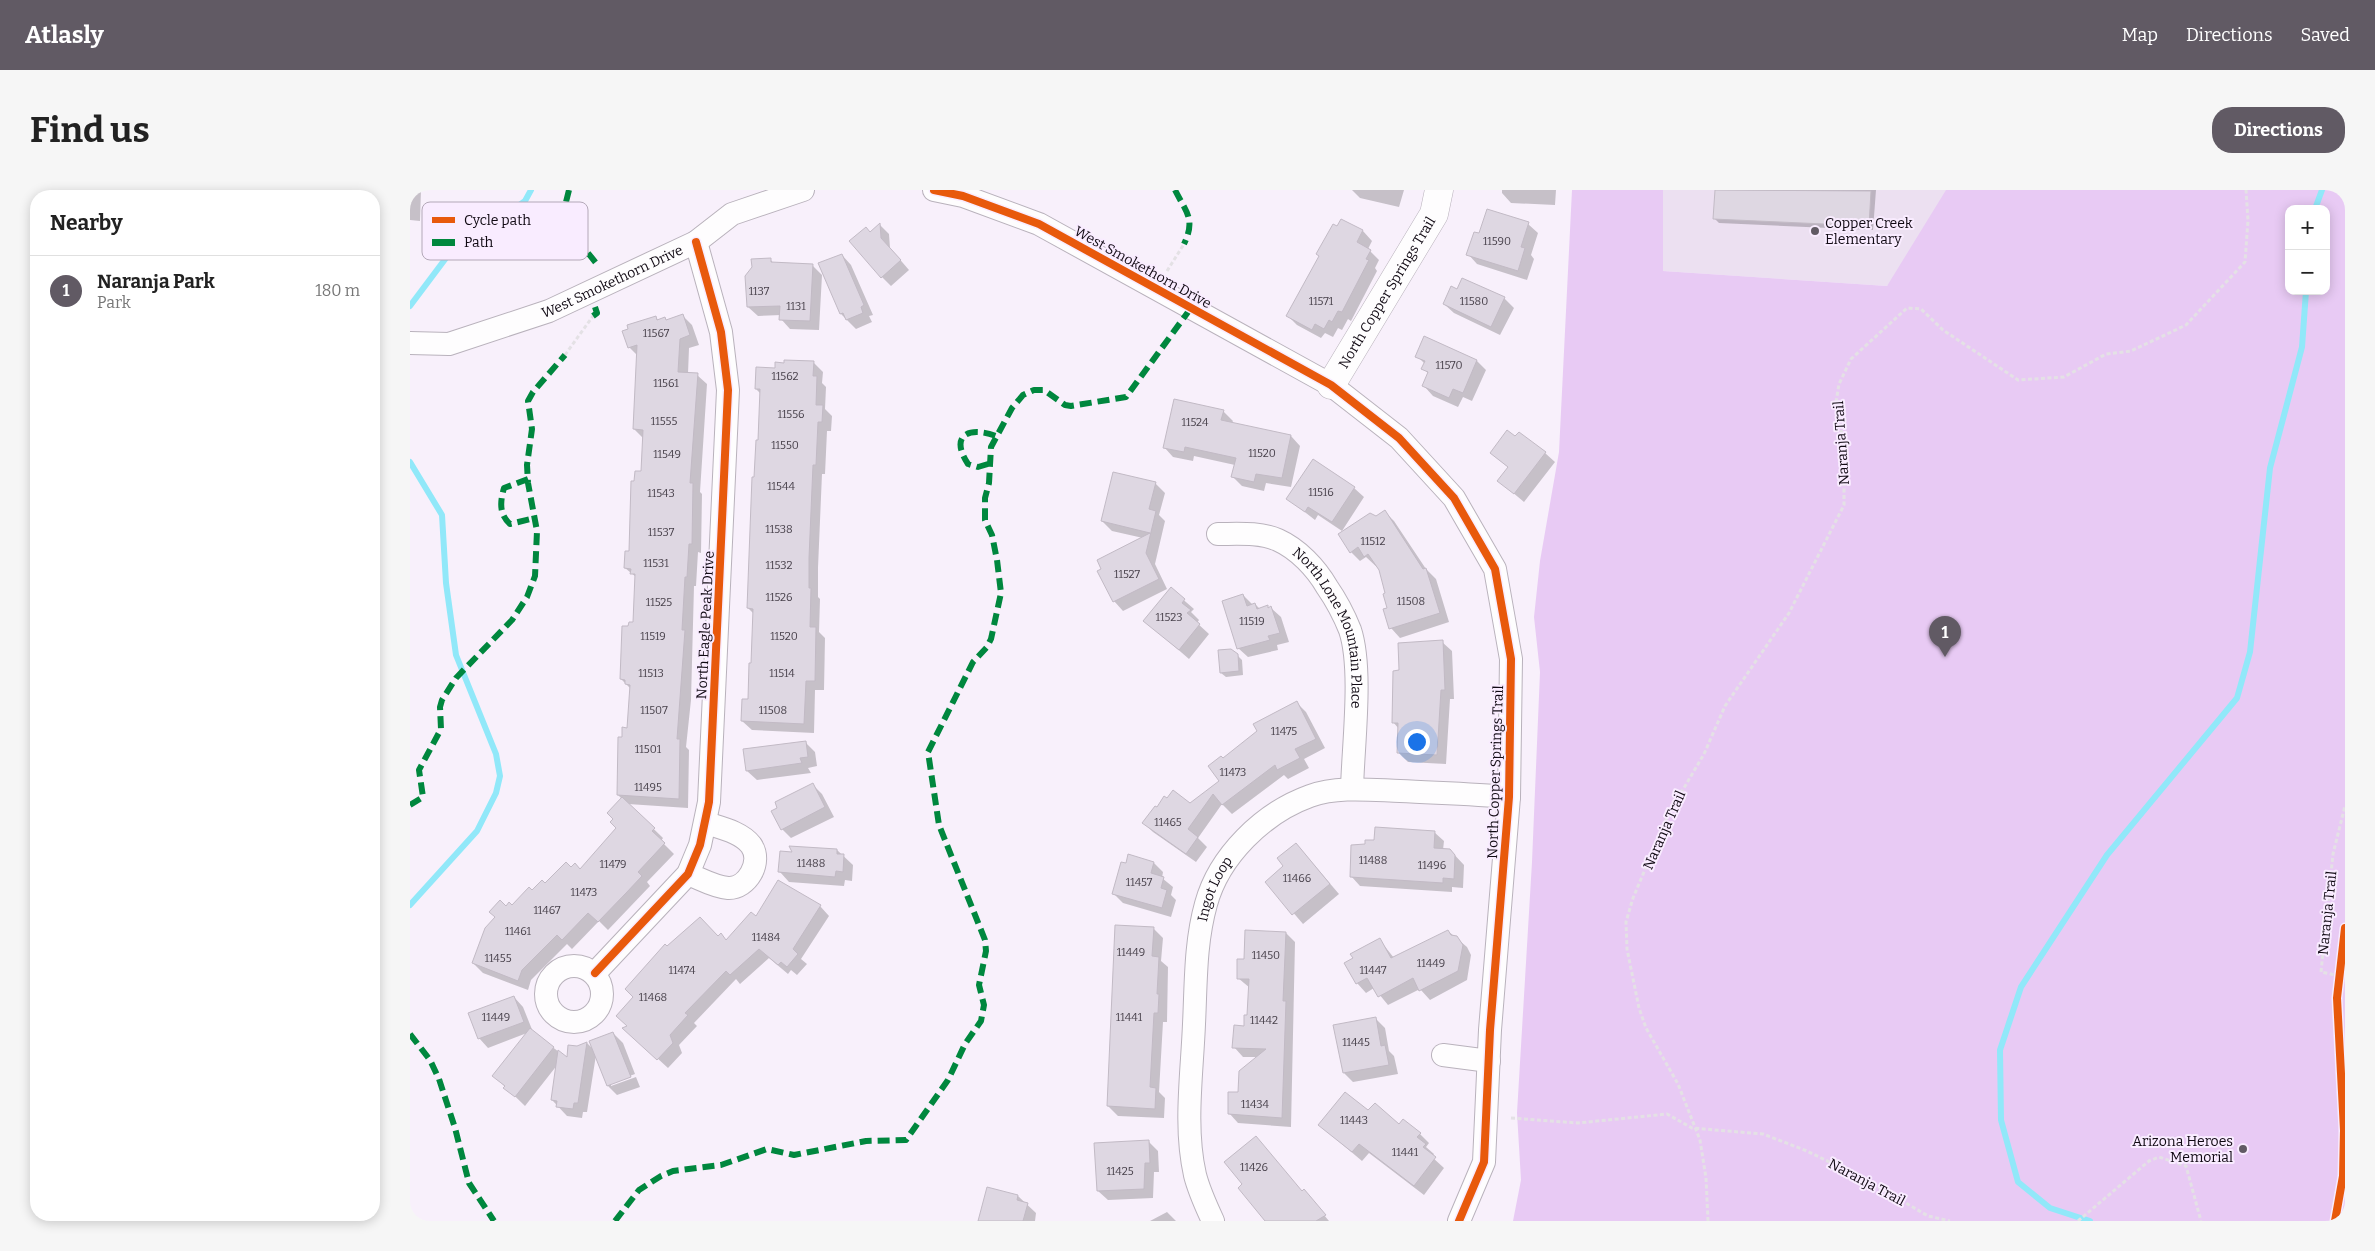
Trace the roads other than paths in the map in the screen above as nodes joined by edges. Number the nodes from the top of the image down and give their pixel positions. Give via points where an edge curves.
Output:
1 (803, 190) edge
2 (934, 190) edge
3 (1439, 190) edge
4 (696, 242) junction
5 (410, 343) edge
6 (1331, 385) junction
7 (1218, 534) dead end
8 (1352, 789) junction
9 (1509, 797) junction
10 (706, 824) junction
11 (688, 874) junction
12 (594, 973) dead end
13 (1443, 1055) dead end
14 (1489, 1061) junction
15 (1213, 1221) edge
16 (1459, 1221) edge

1 - 4 street, West Smokethorn Drive via 732,214
2 - 6 street, West Smokethorn Drive via 963,196 1039,224
3 - 6 street, North Copper Springs Trail via 1434,214
4 - 5 street, West Smokethorn Drive via 549,311 449,344
4 - 10 street, North Eagle Peak Drive via 721,332 728,390
6 - 9 street, North Copper Springs Trail via 1400,438 1454,498 1495,570 1511,659
7 - 8 street, North Lone Mountain Place via 1278,540 1300,554 1321,576 1338,604 1350,632 1355,657
8 - 9 street, Ingot Loop
8 - 15 street, Ingot Loop via 1311,796 1261,824 1238,846 1219,872 1206,902 1199,934 1190,1106 1195,1176
9 - 14 street, North Copper Springs Trail
10 - 11 street, North Eagle Peak Drive
10 - 11 street via 742,837 751,846 754,853 752,872 741,885 730,888
11 - 12 street, North Eagle Peak Drive
13 - 14 street
14 - 16 street, North Copper Springs Trail via 1484,1162

